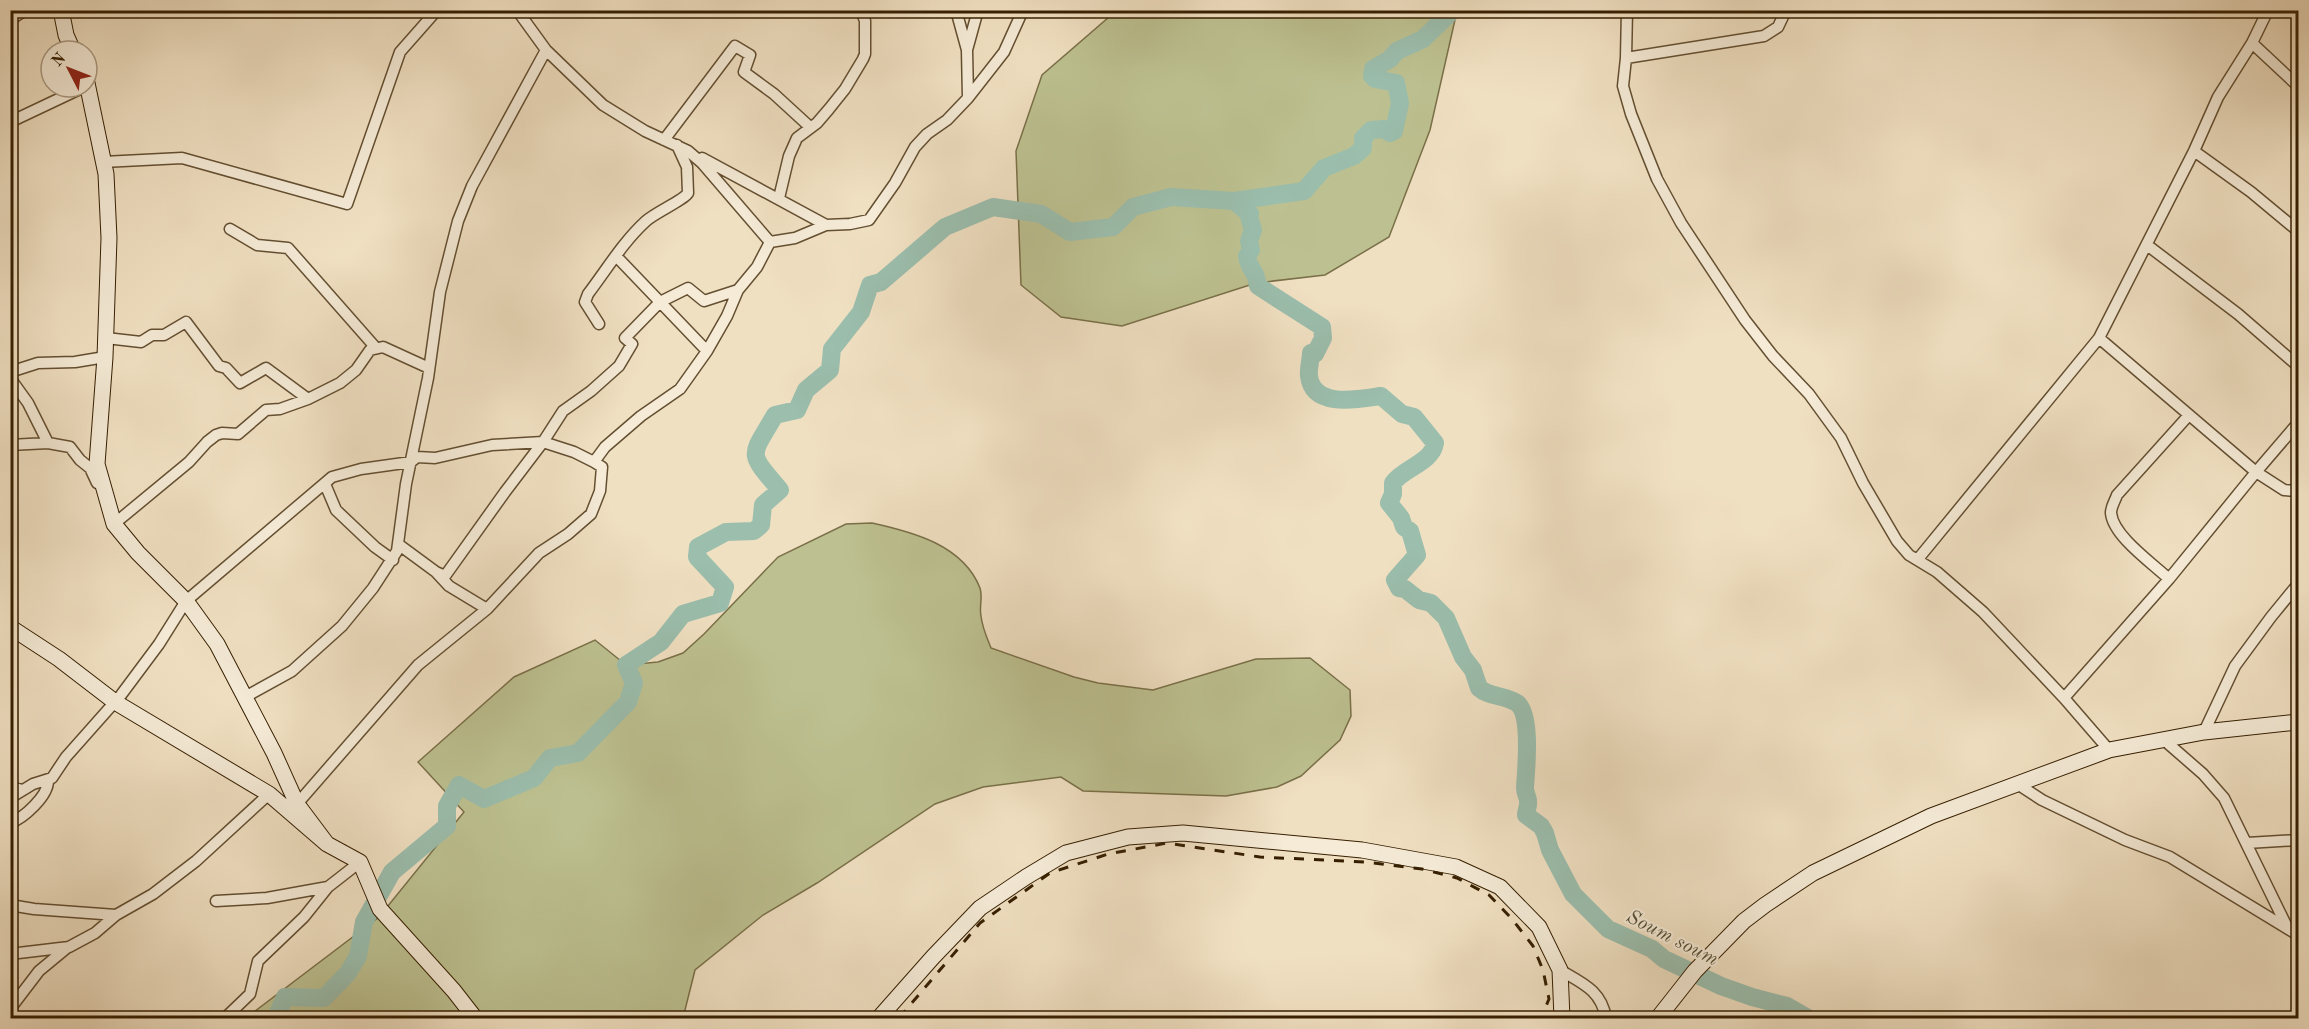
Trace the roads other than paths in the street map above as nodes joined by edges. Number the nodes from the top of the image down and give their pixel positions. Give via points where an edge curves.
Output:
1 (26, 10) edge
2 (61, 10) edge
3 (437, 10) edge
4 (517, 10) edge
5 (861, 10) edge
6 (875, 10) edge
7 (956, 10) edge
8 (978, 10) edge
9 (1023, 10) edge
10 (1627, 10) edge
11 (1786, 10) edge
12 (2268, 10) edge
13 (10, 20) edge
14 (864, 28) junction
15 (68, 39) edge
16 (2252, 43) junction
17 (546, 50) junction
18 (967, 50) junction
19 (1626, 58) junction
20 (2298, 84) edge
21 (968, 98) junction
22 (58, 99) edge
23 (90, 99) edge
24 (10, 122) edge
25 (810, 127) junction
26 (664, 140) junction
27 (677, 145) junction
28 (688, 151) junction
29 (2194, 152) junction
30 (104, 162) junction
31 (779, 198) junction
32 (826, 225) junction
33 (230, 229) dead end
34 (2298, 231) edge
35 (770, 242) junction
36 (2146, 245) junction
37 (616, 256) junction
38 (738, 290) junction
39 (660, 302) junction
40 (599, 324) dead end
41 (106, 338) junction
42 (2099, 338) junction
43 (376, 348) junction
44 (707, 351) junction
45 (105, 357) junction
46 (2298, 366) edge
47 (429, 368) junction
48 (10, 372) edge
49 (10, 378) edge
50 (308, 399) junction
51 (2189, 415) junction
52 (2298, 423) edge
53 (48, 442) junction
54 (543, 442) junction
55 (10, 445) edge
56 (411, 462) junction
57 (594, 462) junction
58 (2256, 472) junction
59 (325, 484) junction
60 (2298, 491) edge
61 (107, 495) junction
62 (114, 524) junction
63 (398, 544) junction
64 (1918, 559) junction
65 (393, 560) junction
66 (436, 572) junction
67 (2169, 579) junction
68 (2298, 584) edge
69 (186, 601) junction
70 (487, 609) junction
71 (10, 627) edge
72 (245, 697) junction
73 (2064, 698) junction
74 (115, 702) junction
75 (2298, 722) edge
76 (2204, 732) junction
77 (2164, 740) junction
78 (2109, 750) junction
79 (48, 781) junction
80 (10, 782) edge
81 (2016, 783) junction
82 (23, 790) junction
83 (269, 794) junction
84 (10, 798) edge
85 (297, 804) junction
86 (10, 823) edge
87 (2298, 840) edge
88 (2247, 843) junction
89 (327, 844) junction
90 (360, 862) junction
91 (328, 887) junction
92 (216, 901) dead end
93 (10, 905) edge
94 (116, 915) junction
95 (2288, 930) junction
96 (2298, 935) edge
97 (69, 947) junction
98 (10, 954) edge
99 (1560, 970) junction
100 (10, 1009) edge
101 (225, 1018) edge
102 (475, 1018) edge
103 (879, 1018) edge
104 (1562, 1018) edge
105 (1606, 1018) edge
106 (1658, 1018) edge

1 - 13 street
2 - 15 street
3 - 30 street via 400,52 347,204 182,158
4 - 17 street
5 - 14 street
6 - 14 street
7 - 18 street
8 - 18 street
9 - 21 street via 1004,52
10 - 19 street
11 - 19 street via 1778,27 1764,36
12 - 16 street
14 - 25 street via 865,54 861,64 845,89
16 - 20 street
16 - 29 street via 2218,97
17 - 26 street via 603,105
17 - 47 street via 472,186 458,221 440,292
18 - 21 street
19 - 64 street via 1623,86 1631,114 1657,179 1682,223 1745,320 1809,394 1840,438 1897,541
21 - 32 street via 915,147 869,220
22 - 24 street
23 - 30 street
25 - 26 street via 744,72 750,55 735,46
25 - 31 street via 793,146
26 - 27 street
27 - 28 street
27 - 37 street via 687,167 688,193 645,222
28 - 31 street
28 - 35 street via 712,173
29 - 34 street via 2252,192
29 - 36 street
30 - 41 street via 109,238
31 - 32 street
32 - 35 street via 795,238
33 - 43 street via 257,245 288,248
35 - 38 street via 757,267
36 - 42 street
36 - 46 street via 2238,314
37 - 39 street
37 - 40 street via 585,302
38 - 39 street via 704,301 688,288
38 - 44 street
39 - 44 street
39 - 54 street via 626,338 632,344 619,366 563,411
41 - 45 street
41 - 50 street via 141,342 186,322 219,366 240,383 266,368
42 - 51 street
42 - 64 street
43 - 47 street via 400,353
43 - 50 street via 340,383
44 - 57 street via 680,388 604,447
45 - 48 street via 38,363
45 - 61 street via 97,464
47 - 56 street
49 - 53 street
50 - 62 street via 266,410 238,434 216,435
51 - 58 street
51 - 67 street via 2117,495 2111,509 2119,533
52 - 58 street
53 - 55 street
53 - 61 street via 70,447 90,468
54 - 56 street via 492,445 435,458 417,457
54 - 57 street
54 - 66 street via 445,576
56 - 59 street via 351,471 332,477
56 - 63 street
57 - 70 street via 602,467 600,491 591,514 539,553
58 - 60 street via 2284,490
58 - 67 street
59 - 65 street via 336,510
59 - 69 street
61 - 62 street
62 - 69 street
63 - 65 street
63 - 66 street
64 - 73 street via 1983,612
65 - 72 street via 342,626 292,672
66 - 70 street via 449,586
67 - 73 street
68 - 76 street via 2235,666
69 - 72 street via 217,644
69 - 74 street
70 - 85 street via 418,665
71 - 74 street
72 - 85 street
73 - 78 street
74 - 79 street
74 - 83 street
75 - 76 street
76 - 77 street
77 - 78 street
77 - 88 street via 2224,798
78 - 81 street
79 - 82 street
79 - 86 street via 44,794 21,818
80 - 82 street
81 - 95 street via 2042,800 2125,840 2170,857
81 - 106 street via 1931,816 1794,885 1744,921 1690,976
82 - 84 street
83 - 89 street
83 - 94 street via 187,868
85 - 89 street
87 - 88 street
88 - 95 street
89 - 90 street
90 - 91 street
90 - 102 street via 377,902
91 - 92 street via 267,898
91 - 101 street via 304,917 258,961 250,994
93 - 94 street
94 - 97 street via 95,933
95 - 96 street
97 - 98 street
97 - 100 street via 39,971
99 - 103 street via 1539,927 1500,887 1456,867 1362,850 1183,833 1128,837 1066,853 1026,877 980,908
99 - 104 street
99 - 105 street via 1590,987 1604,1007

